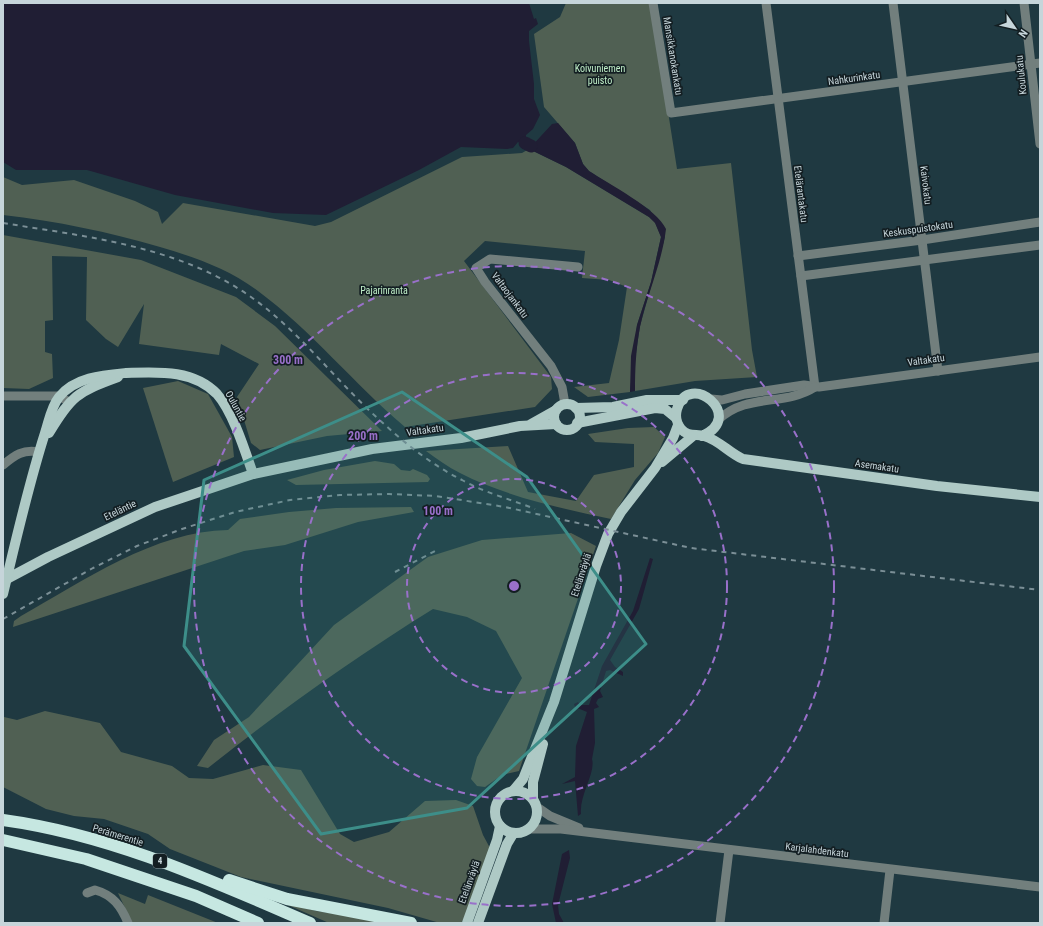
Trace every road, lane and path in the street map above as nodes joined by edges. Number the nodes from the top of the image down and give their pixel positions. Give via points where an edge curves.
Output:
1 (653, 3) edge
2 (766, 3) edge
3 (893, 3) edge
4 (1024, 3) edge
5 (1040, 63) edge
6 (1030, 64) junction
7 (902, 82) junction
8 (778, 100) junction
9 (671, 113) joint
10 (1040, 144) edge
11 (1040, 222) edge
12 (922, 240) junction
13 (1040, 244) edge
14 (798, 256) junction
15 (924, 260) junction
16 (578, 267) dead end
17 (801, 276) junction
18 (1040, 357) edge
19 (938, 371) junction
20 (127, 373) junction
21 (815, 387) junction
22 (3, 396) edge
23 (59, 396) junction
24 (711, 399) junction
25 (683, 400) junction
26 (69, 402) junction
27 (565, 404) junction
28 (576, 408) junction
29 (556, 410) junction
30 (677, 422) junction
31 (556, 424) junction
32 (577, 424) junction
33 (716, 424) junction
34 (530, 425) junction
35 (698, 436) junction
36 (717, 442) junction
37 (39, 452) junction
38 (3, 465) edge
39 (655, 468) junction
40 (253, 474) junction
41 (1040, 497) edge
42 (3, 581) edge
43 (3, 594) edge
44 (554, 702) junction
45 (513, 791) junction
46 (535, 803) junction
47 (3, 820) edge
48 (500, 826) junction
49 (529, 829) junction
50 (592, 832) junction
51 (513, 834) junction
52 (3, 840) edge
53 (729, 850) junction
54 (181, 868) junction
55 (890, 870) junction
56 (1040, 887) edge
57 (87, 893) dead end
58 (128, 923) edge
59 (258, 923) edge
60 (310, 923) edge
61 (411, 923) edge
62 (467, 923) edge
63 (478, 923) edge
64 (720, 923) edge
65 (884, 923) edge

1 - 9 street, Mansikkanokankatu
2 - 8 street, Etelärantakatu
3 - 7 street, Kaivokatu
4 - 6 street, Koulukatu
5 - 6 street, Nahkurinkatu
6 - 7 street, Nahkurinkatu
6 - 10 street, Koulukatu
7 - 8 street, Nahkurinkatu
7 - 12 street, Kaivokatu
8 - 9 street, Nahkurinkatu
8 - 14 street, Etelärantakatu
11 - 12 street, Keskuspuistokatu
12 - 14 street, Keskuspuistokatu
12 - 15 street, Kaivokatu
13 - 15 street
14 - 17 street, Etelärantakatu
15 - 17 street
15 - 19 street, Kaivokatu
16 - 27 street, Valtaojankatu via 490,259 476,268 551,366 562,387
17 - 21 street, Etelärantakatu
18 - 19 street, Valtakatu
19 - 21 street, Valtakatu
20 - 23 main road, Ouluntie via 90,378 75,384
20 - 26 main road, Ouluntie via 89,388
20 - 40 main road, Ouluntie via 166,372 196,379 208,386 224,404 243,443
21 - 24 street, Valtakatu via 804,385 722,400
21 - 33 street, Valtakatu via 804,394 749,403 730,410
22 - 23 street
23 - 26 street
23 - 37 main road, Ouluntie via 51,412
24 - 25 main road via 694,394
24 - 33 main road via 718,409
25 - 28 main road via 647,400 613,407
25 - 30 main road via 676,412
26 - 37 main road, Ouluntie
27 - 28 main road via 571,404
27 - 29 main road
28 - 32 main road via 579,413
29 - 31 main road
29 - 34 main road, Valtakatu
30 - 32 main road via 665,409 655,408
30 - 35 main road via 682,430
30 - 39 main road, Etelänväylä via 673,438
31 - 32 main road via 567,429
31 - 34 main road, Valtakatu
33 - 35 main road
33 - 36 main road
34 - 40 main road, Valtakatu via 461,438 372,449
35 - 36 main road, Asemakatu
35 - 39 main road, Etelänväylä
36 - 41 main road, Asemakatu via 743,459 937,486
37 - 38 street via 19,452
37 - 43 main road, Ouluntie
39 - 44 main road, Etelänväylä via 621,512 608,534
40 - 42 main road, Eteläntie via 155,507
44 - 45 main road, Etelänväylä via 522,779
44 - 46 main road, Etelänväylä via 533,782
45 - 46 main road via 524,792
45 - 48 main road via 501,796 496,804 494,813
46 - 49 main road via 537,815 535,823
46 - 50 street, Karjalahdenkatu via 550,816
47 - 54 highway, Perämerentie / 4 via 55,829
48 - 51 main road
48 - 62 main road, Etelänväylä
49 - 50 street, Karjalahdenkatu
49 - 51 main road
50 - 53 street, Karjalahdenkatu
51 - 63 main road
52 - 59 highway, 4 via 86,859 196,896
53 - 55 street, Karjalahdenkatu
53 - 64 street
54 - 60 highway, Perämerentie / 4
54 - 61 highway via 198,869 287,900
55 - 56 street, Karjalahdenkatu
55 - 65 street
57 - 58 street via 95,890 109,895 120,905

